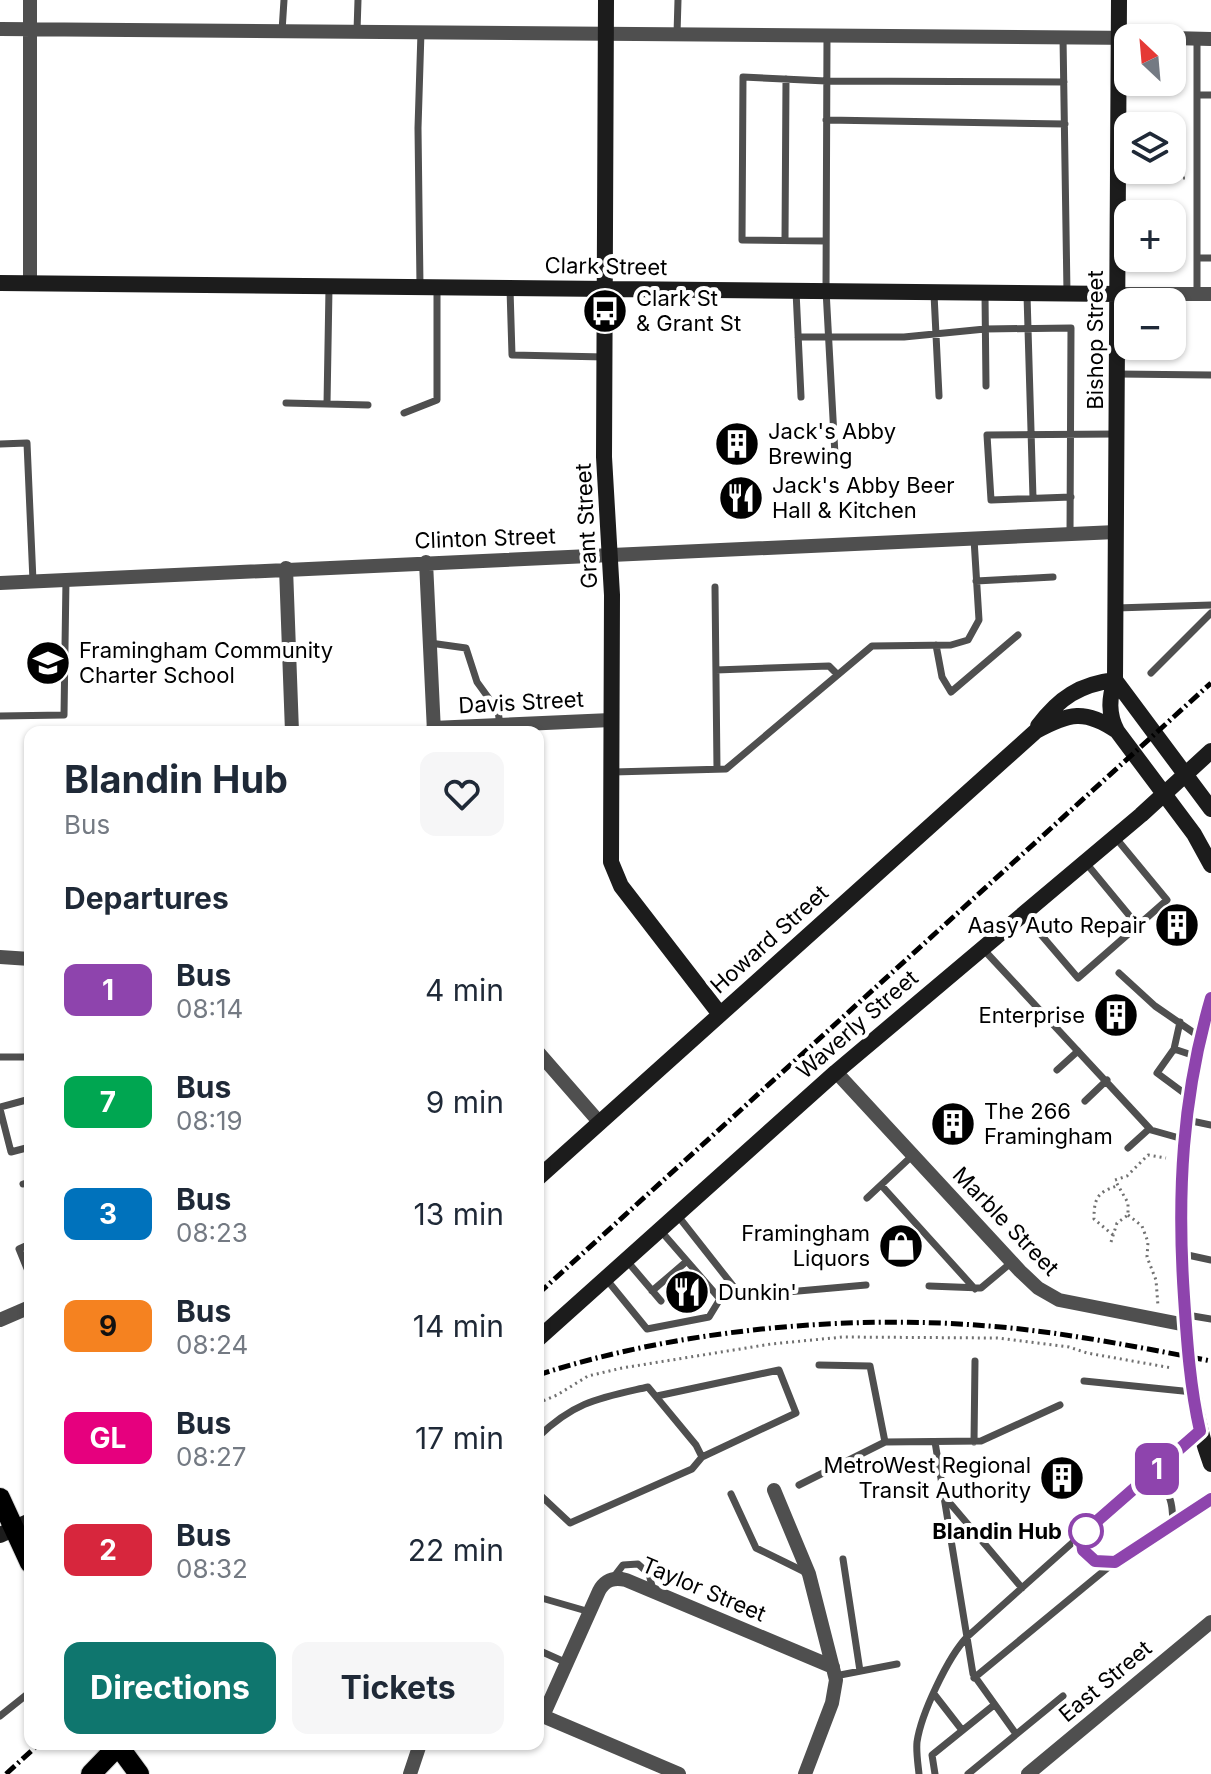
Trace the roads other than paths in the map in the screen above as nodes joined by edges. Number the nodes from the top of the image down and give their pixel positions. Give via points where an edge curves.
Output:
1 (30, 0) edge
2 (284, 0) edge
3 (358, 0) edge
4 (606, 0) edge
5 (678, 0) edge
6 (1119, 0) edge
7 (1118, 24) edge
8 (0, 29) edge
9 (29, 29) junction
10 (282, 31) junction
11 (357, 31) junction
12 (421, 32) junction
13 (606, 34) junction
14 (677, 34) junction
15 (827, 35) junction
16 (1063, 37) junction
17 (1114, 38) edge
18 (1204, 39) edge
19 (786, 79) junction
20 (826, 81) junction
21 (1064, 82) junction
22 (1197, 95) junction
23 (1211, 95) edge
24 (1118, 96) edge
25 (826, 120) junction
26 (1065, 124) junction
27 (785, 240) junction
28 (826, 241) junction
29 (1197, 258) junction
30 (1211, 258) edge
31 (0, 283) edge
32 (30, 283) junction
33 (329, 285) junction
34 (429, 286) junction
35 (510, 287) junction
36 (605, 287) junction
37 (1117, 288) edge
38 (796, 290) junction
39 (826, 290) junction
40 (934, 292) junction
41 (985, 292) junction
42 (1027, 293) junction
43 (1067, 293) junction
44 (1114, 294) edge
45 (1204, 294) edge
46 (1028, 328) junction
47 (985, 329) junction
48 (936, 334) junction
49 (829, 336) junction
50 (798, 337) junction
51 (605, 357) junction
52 (1117, 360) edge
53 (1117, 374) junction
54 (1211, 375) edge
55 (986, 386) dead end
56 (939, 396) dead end
57 (801, 397) dead end
58 (286, 403) dead end
59 (327, 404) junction
60 (368, 405) dead end
61 (404, 413) dead end
62 (1116, 434) junction
63 (1031, 435) junction
64 (1071, 435) junction
65 (0, 444) edge
66 (835, 455) dead end
67 (1071, 497) junction
68 (1033, 498) junction
69 (1116, 532) junction
70 (1070, 534) junction
71 (974, 539) junction
72 (610, 554) junction
73 (426, 562) junction
74 (286, 568) junction
75 (1053, 577) dead end
76 (66, 579) junction
77 (33, 581) junction
78 (976, 581) junction
79 (0, 583) edge
80 (715, 587) dead end
81 (1211, 605) edge
82 (1116, 608) junction
83 (1211, 613) edge
84 (1018, 635) dead end
85 (430, 643) junction
86 (936, 645) junction
87 (716, 670) junction
88 (1151, 673) dead end
89 (837, 674) junction
90 (1115, 680) junction
91 (0, 716) edge
92 (611, 720) junction
93 (500, 725) junction
94 (292, 726) edge
95 (434, 726) edge
96 (487, 726) edge
97 (1117, 731) junction
98 (1031, 735) junction
99 (1211, 751) edge
100 (717, 769) junction
101 (611, 772) junction
102 (1186, 775) junction
103 (1165, 794) junction
104 (1211, 809) edge
105 (1115, 837) junction
106 (1085, 862) junction
107 (1211, 865) edge
108 (1024, 914) junction
109 (1138, 926) junction
110 (982, 949) junction
111 (0, 957) edge
112 (24, 959) edge
113 (1119, 973) dead end
114 (1211, 998) edge
115 (719, 1013) junction
116 (1180, 1022) junction
117 (1200, 1037) junction
118 (1174, 1049) junction
119 (1078, 1051) junction
120 (1195, 1056) junction
121 (0, 1057) edge
122 (24, 1057) edge
123 (544, 1059) edge
124 (1057, 1070) dead end
125 (836, 1072) junction
126 (1107, 1080) junction
127 (1188, 1096) junction
128 (24, 1101) edge
129 (1085, 1101) dead end
130 (0, 1108) edge
131 (1184, 1120) junction
132 (600, 1123) junction
133 (1211, 1125) edge
134 (1149, 1129) junction
135 (1183, 1139) junction
136 (1128, 1148) dead end
137 (24, 1149) edge
138 (913, 1155) junction
139 (544, 1173) edge
140 (881, 1185) junction
141 (867, 1198) dead end
142 (676, 1215) junction
143 (660, 1230) junction
144 (1181, 1253) junction
145 (626, 1260) junction
146 (1211, 1260) edge
147 (687, 1261) junction
148 (1012, 1262) junction
149 (606, 1278) junction
150 (866, 1285) dead end
151 (929, 1286) dead end
152 (975, 1289) junction
153 (652, 1291) junction
154 (661, 1301) dead end
155 (24, 1310) edge
156 (1211, 1319) edge
157 (0, 1320) edge
158 (1186, 1320) junction
159 (544, 1334) edge
160 (975, 1361) dead end
161 (819, 1365) dead end
162 (1084, 1381) dead end
163 (1193, 1392) junction
164 (657, 1396) junction
165 (1060, 1405) dead end
166 (544, 1431) edge
167 (1200, 1431) junction
168 (885, 1442) junction
169 (935, 1442) junction
170 (974, 1442) junction
171 (702, 1457) junction
172 (1211, 1464) edge
173 (1140, 1484) junction
174 (799, 1485) dead end
175 (774, 1490) dead end
176 (731, 1494) dead end
177 (942, 1494) junction
178 (0, 1498) edge
179 (544, 1499) edge
180 (1211, 1499) edge
181 (1173, 1524) junction
182 (15, 1528) edge
183 (1081, 1535) junction
184 (24, 1549) edge
185 (843, 1559) dead end
186 (1115, 1562) junction
187 (809, 1574) junction
188 (1022, 1588) junction
189 (544, 1599) edge
190 (590, 1612) junction
191 (1211, 1622) edge
192 (967, 1637) junction
193 (544, 1653) edge
194 (567, 1663) junction
195 (897, 1664) dead end
196 (834, 1671) junction
197 (860, 1671) junction
198 (974, 1678) junction
199 (934, 1694) junction
200 (1063, 1696) dead end
201 (24, 1697) edge
202 (994, 1705) junction
203 (544, 1709) edge
204 (0, 1716) edge
205 (544, 1716) edge
206 (962, 1730) junction
207 (1016, 1734) junction
208 (113, 1750) edge
209 (122, 1750) edge
210 (418, 1750) edge
211 (91, 1774) edge
212 (139, 1774) edge
213 (410, 1774) edge
214 (679, 1774) edge
215 (805, 1774) edge
216 (919, 1774) edge
217 (935, 1774) edge
218 (968, 1774) edge
219 (1028, 1774) edge

1 - 9 street
2 - 10 lane
3 - 11 lane
4 - 13 street, Grant Street
5 - 14 lane
6 - 7 street, Bishop Street
8 - 9 street
9 - 10 street
9 - 32 street
10 - 11 street
11 - 12 street
12 - 13 street
12 - 34 lane via 418,128
13 - 14 street
13 - 36 street, Grant Street
14 - 15 street
15 - 16 street
15 - 20 lane
16 - 17 street
16 - 21 lane
18 - 22 lane
19 - 20 lane
19 - 27 lane
19 - 27 lane via 743,77 742,240
20 - 21 lane
20 - 25 lane
21 - 26 lane
22 - 23 lane
22 - 29 lane
24 - 37 street, Bishop Street
25 - 26 lane
25 - 28 lane
26 - 43 lane
27 - 28 lane
28 - 39 lane
29 - 30 lane
29 - 45 lane
31 - 32 street, Clark Street
32 - 33 street, Clark Street
33 - 34 street, Clark Street
33 - 59 lane
34 - 35 street, Clark Street
34 - 61 lane via 437,400
35 - 36 street, Clark Street
35 - 51 lane via 512,355
36 - 38 street, Clark Street
36 - 51 street, Grant Street
38 - 39 street, Clark Street
38 - 50 lane
39 - 40 street, Clark Street
39 - 49 lane
40 - 41 street, Clark Street
40 - 48 lane
41 - 42 street, Clark Street
41 - 47 lane
42 - 43 street, Clark Street
42 - 46 lane
43 - 44 street, Clark Street
46 - 47 lane
46 - 63 lane
46 - 64 lane via 1071,328
47 - 48 lane
47 - 55 lane
48 - 49 lane
48 - 56 lane
49 - 50 lane
49 - 66 lane
50 - 57 lane
51 - 72 street, Grant Street
52 - 53 street, Bishop Street
53 - 54 lane
53 - 62 street, Bishop Street
58 - 59 lane
59 - 60 lane
62 - 64 lane
62 - 69 street, Bishop Street
63 - 64 lane
63 - 68 lane
63 - 68 lane via 987,435 991,500
64 - 67 lane
65 - 77 lane via 27,443
67 - 68 lane
67 - 70 lane
69 - 70 street, Clinton Street
69 - 82 street, Bishop Street
70 - 71 street, Clinton Street
71 - 72 street, Clinton Street
71 - 78 lane
72 - 73 street, Clinton Street
72 - 92 street, Grant Street
73 - 74 street, Clinton Street
73 - 85 street
74 - 76 street, Clinton Street
74 - 94 street
75 - 78 lane
76 - 77 street, Clinton Street
76 - 91 lane via 64,715
77 - 79 street, Clinton Street
78 - 86 lane via 979,620 968,640
80 - 87 lane
81 - 82 lane
82 - 90 street, Bishop Street
83 - 88 lane
84 - 86 lane via 951,692 942,677
85 - 93 lane via 466,648
85 - 95 street
86 - 89 lane via 872,646
87 - 89 lane via 829,666
87 - 100 lane
89 - 100 lane via 726,769
90 - 97 street, Bishop Street via 1110,704
90 - 98 street, Howard Street via 1072,692
90 - 102 street
92 - 93 street, Davis Street
92 - 101 street, Grant Street
93 - 96 street, Davis Street
97 - 98 street, Howard Street via 1096,718 1075,715
97 - 103 street
98 - 115 street, Howard Street
99 - 102 street, Waverly Street
100 - 101 lane
101 - 115 street, Grant Street via 615,875
102 - 103 street, Waverly Street
102 - 104 street
103 - 105 street, Waverly Street
103 - 107 street
105 - 106 street, Waverly Street
105 - 109 lane via 1167,900
106 - 108 street, Waverly Street
106 - 109 lane
108 - 109 lane via 1078,978
108 - 110 street, Waverly Street
110 - 119 lane
110 - 125 street, Waverly Street
111 - 112 street
113 - 116 lane
114 - 117 street
115 - 132 street, Howard Street
116 - 117 lane
116 - 118 lane
117 - 120 street
118 - 120 lane
118 - 127 lane via 1157,1073
119 - 124 lane
119 - 126 lane
120 - 127 street
121 - 122 lane
123 - 132 street
125 - 138 street, Marble Street
125 - 142 street, Waverly Street
126 - 129 lane
126 - 134 lane
127 - 131 street
128 - 130 lane
130 - 137 lane via 11,1152
131 - 133 lane
131 - 135 street
132 - 139 street, Howard Street
134 - 135 lane
134 - 136 lane
135 - 144 street
138 - 140 lane
138 - 148 street, Marble Street
140 - 141 lane
140 - 152 lane
142 - 143 street, Waverly Street
142 - 150 lane via 741,1296
143 - 145 street, Waverly Street
143 - 147 lane
144 - 146 lane
144 - 158 street
145 - 149 street, Waverly Street
145 - 153 lane
147 - 149 lane via 720,1299 709,1317 647,1329
147 - 153 lane
148 - 152 lane
148 - 158 street, Marble Street via 1059,1300
149 - 159 street, Waverly Street
151 - 152 lane
153 - 154 lane
155 - 157 street
156 - 158 lane
158 - 163 street
160 - 170 lane
161 - 168 lane via 870,1366
162 - 163 lane
163 - 167 street
164 - 166 lane via 648,1387 588,1400
164 - 171 lane
164 - 171 lane via 779,1370 796,1413
165 - 170 lane
167 - 172 street
167 - 173 lane
168 - 169 lane
168 - 174 lane
169 - 170 lane
169 - 177 lane
171 - 179 lane via 692,1469 570,1523
173 - 181 lane via 1168,1493
173 - 183 lane
175 - 187 street
176 - 187 lane via 756,1548
177 - 188 lane
177 - 192 lane
178 - 182 main road
180 - 181 lane
181 - 186 lane
182 - 184 main road
183 - 186 lane via 1090,1558
183 - 188 lane
185 - 197 lane
186 - 198 lane
187 - 196 street
188 - 192 lane
189 - 190 lane
190 - 194 street, Taylor Street
190 - 196 street, Taylor Street via 601,1588 623,1579
191 - 219 street, East Street
192 - 198 lane
192 - 199 lane via 948,1661
193 - 194 lane
194 - 203 street, Taylor Street
195 - 197 lane
196 - 197 lane
196 - 215 street via 834,1698
198 - 202 lane
199 - 206 lane
199 - 216 lane via 918,1739
200 - 207 lane
201 - 204 lane
202 - 206 lane
202 - 207 lane
205 - 214 street
206 - 217 lane via 932,1755
207 - 218 lane
208 - 211 main road
209 - 212 main road
210 - 213 street

